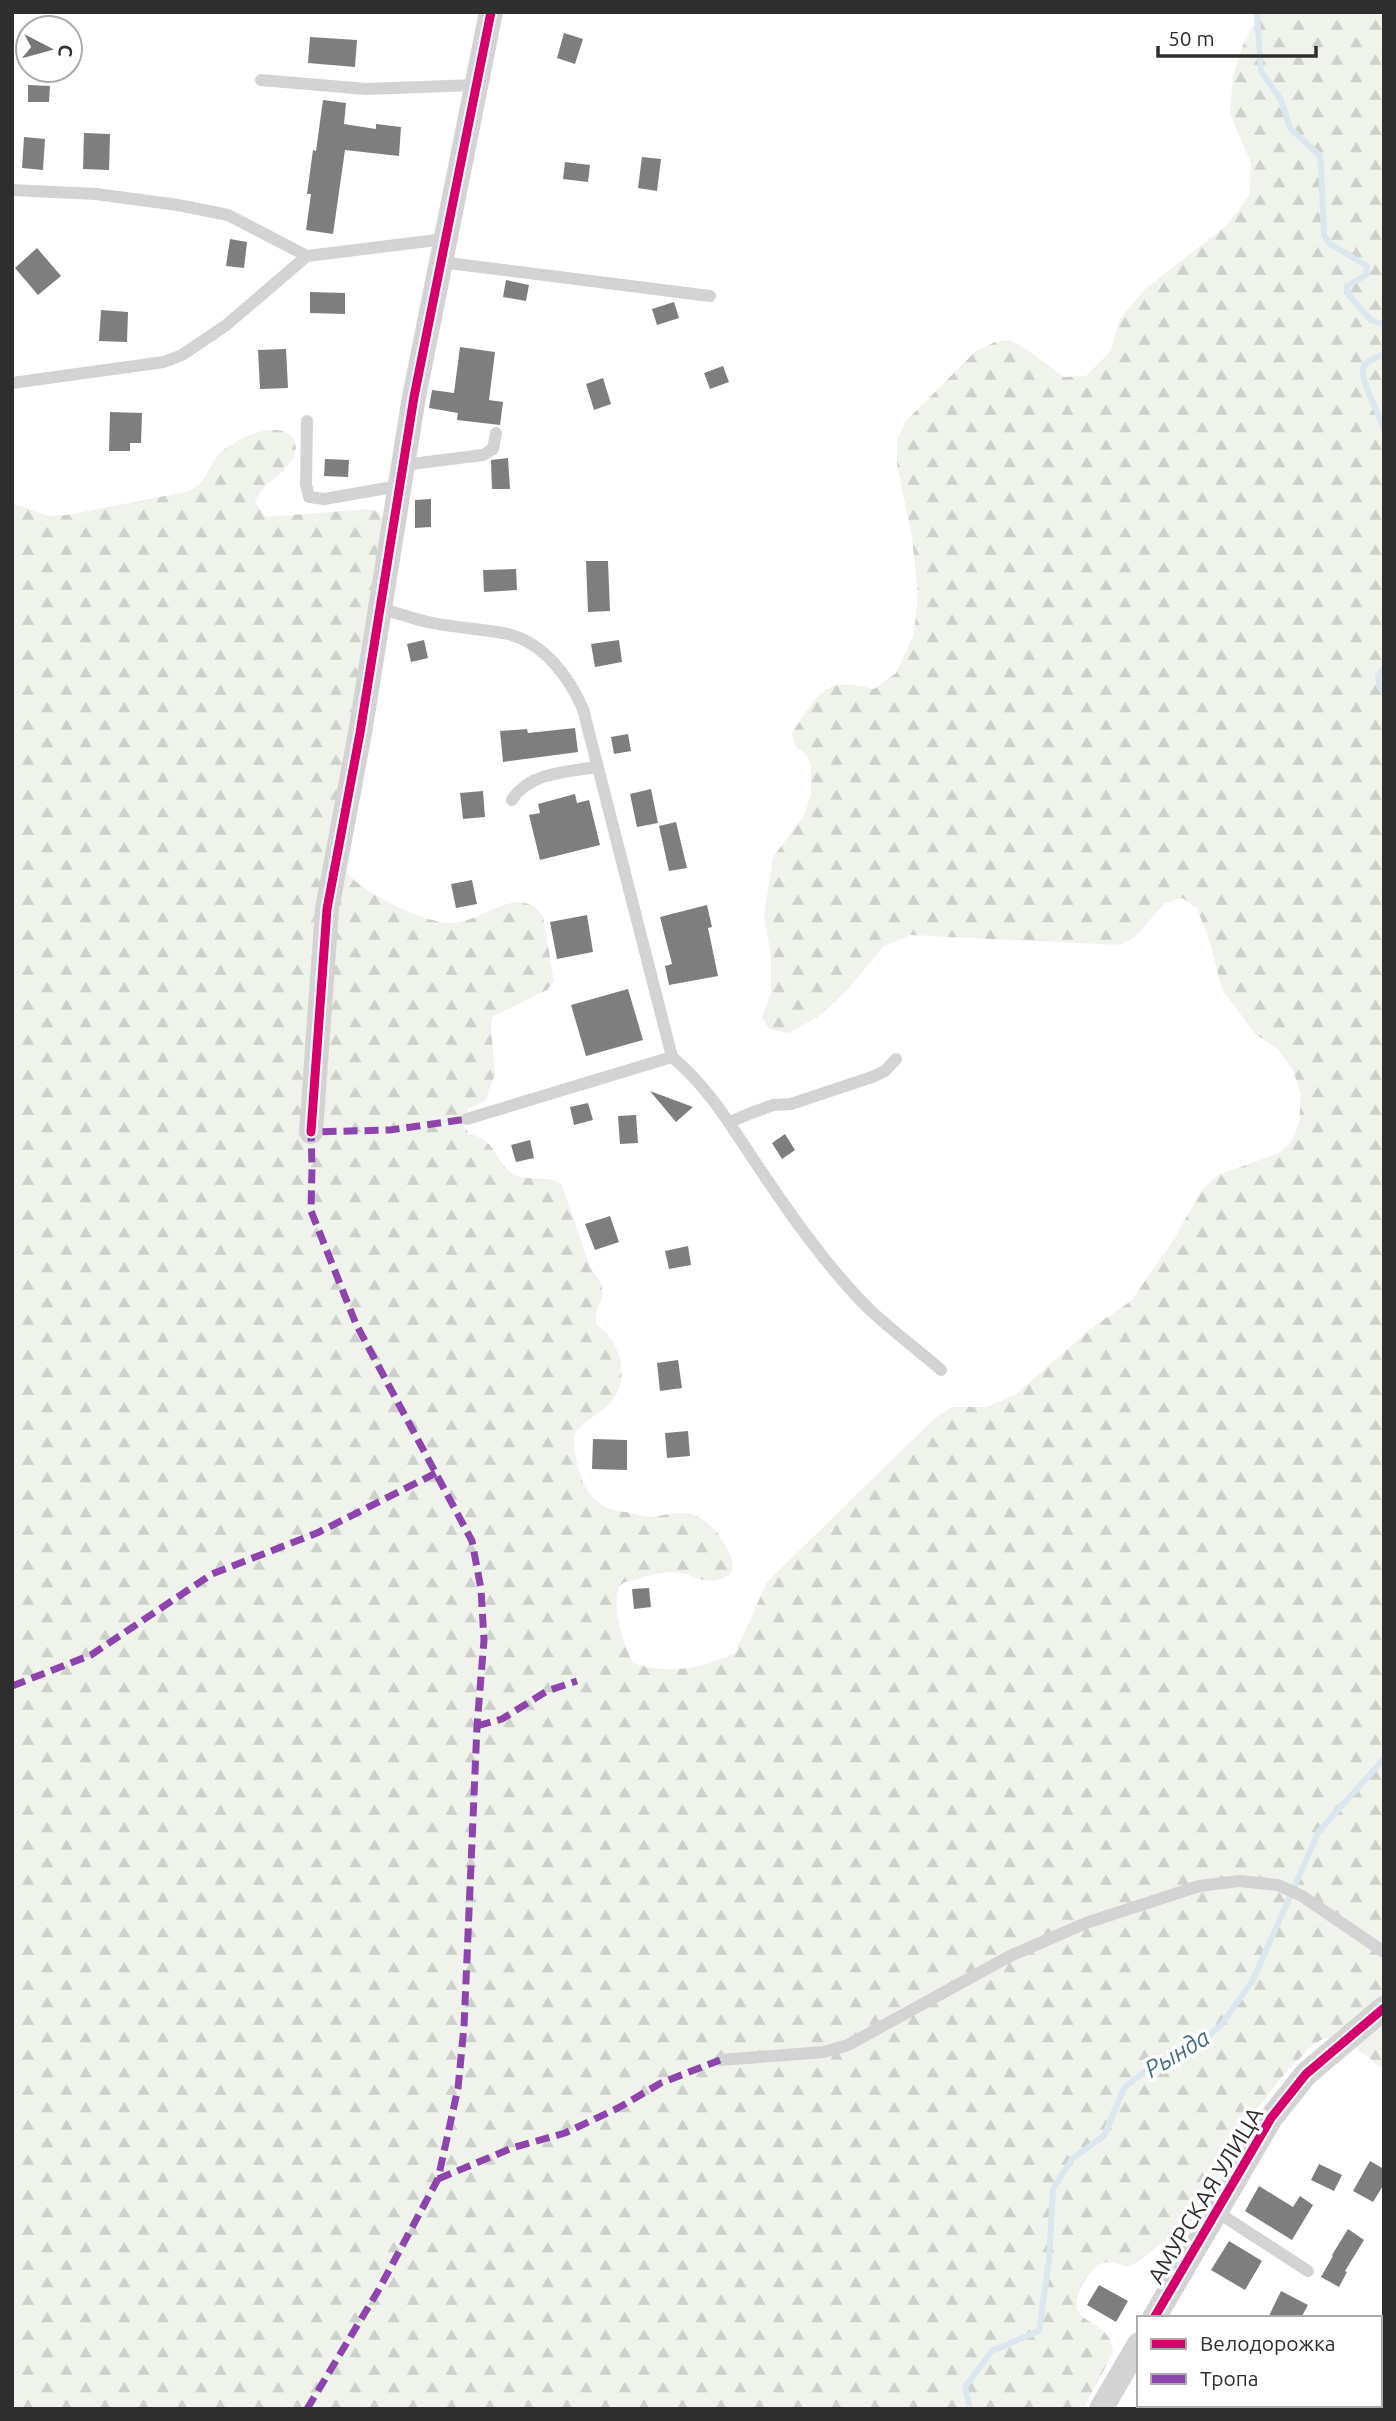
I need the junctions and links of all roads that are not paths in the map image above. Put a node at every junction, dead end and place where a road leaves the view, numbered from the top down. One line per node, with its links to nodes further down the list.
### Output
1 (491, 12): 3 (street)
2 (261, 80): 3 (lane)
3 (475, 85): 5 (street)
4 (12, 190): 6 (lane)
5 (442, 250): 6 (lane); 7 (lane); 11 (street)
6 (307, 256): 8 (lane)
7 (710, 296)
8 (12, 383)
9 (307, 421): 11 (lane)
10 (496, 433): 11 (lane)
11 (401, 475): 12 (street)
12 (380, 608): 13 (lane); 19 (street)
13 (597, 767): 14 (lane); 15 (lane)
14 (512, 800)
15 (672, 1057): 17 (lane); 18 (lane)
16 (896, 1059): 18 (lane)
17 (467, 1119)
18 (730, 1122): 20 (lane)
19 (310, 1132)
20 (941, 1370)
21 (1384, 1952): 23 (lane)
22 (1384, 2008): 24 (street, АМУРСКАЯ УЛИЦА)
23 (720, 2060)
24 (1217, 2211): 25 (lane); 26 (street, АМУРСКАЯ УЛИЦА)
25 (1308, 2271)
26 (1155, 2316)
27 (1137, 2347): 28 (street)
28 (1101, 2409)

